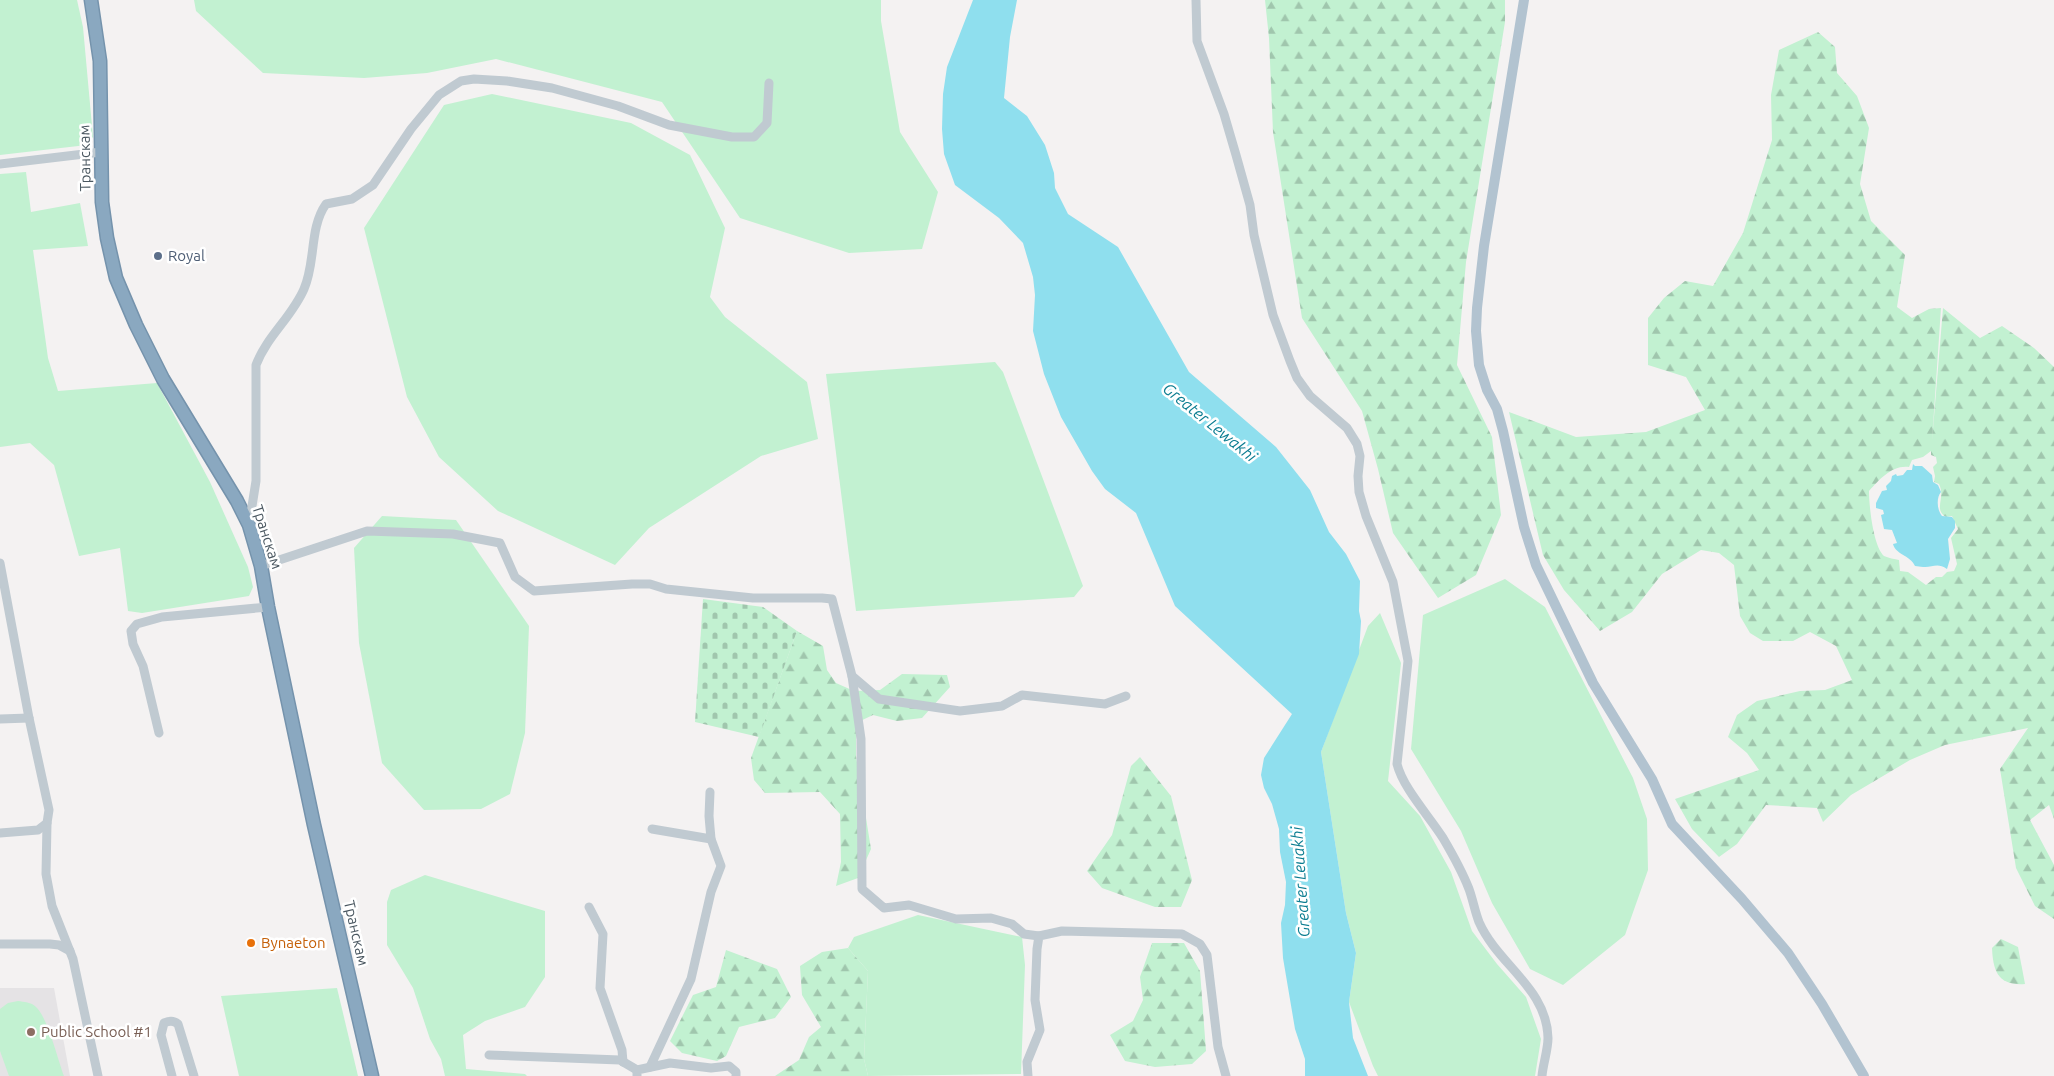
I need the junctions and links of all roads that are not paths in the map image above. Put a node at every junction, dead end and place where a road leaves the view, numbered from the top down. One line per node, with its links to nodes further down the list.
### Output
1 (91, 0): 5 (highway, Транскам)
2 (1196, 0): 37 (street)
3 (1524, 0): 38 (main road)
4 (769, 83): 7 (street)
5 (101, 152): 6 (street); 7 (highway, Транскам)
6 (0, 164)
7 (249, 525): 9 (highway, Транскам)
8 (0, 563): 10 (street)
9 (261, 566): 11 (highway, Транскам); 12 (street)
10 (4, 603): 14 (street)
11 (268, 608): 16 (street); 33 (highway, Транскам)
12 (852, 676): 13 (street); 23 (street)
13 (1126, 696)
14 (29, 718): 15 (street); 18 (street)
15 (0, 719)
16 (159, 733)
17 (710, 792): 21 (street)
18 (46, 823): 20 (street); 25 (street)
19 (652, 828): 21 (street)
20 (0, 833)
21 (711, 839): 28 (street)
22 (589, 907): 27 (street)
23 (1039, 936): 35 (street); 36 (street)
24 (0, 944): 25 (street)
25 (70, 951): 30 (street)
26 (489, 1055): 27 (street)
27 (623, 1062): 29 (street)
28 (650, 1067): 29 (street); 34 (street)
29 (637, 1073)
30 (98, 1076)
31 (172, 1076): 32 (street)
32 (194, 1076)
33 (372, 1076)
34 (736, 1076)
35 (1028, 1076)
36 (1226, 1076)
37 (1542, 1076)
38 (1864, 1076)

